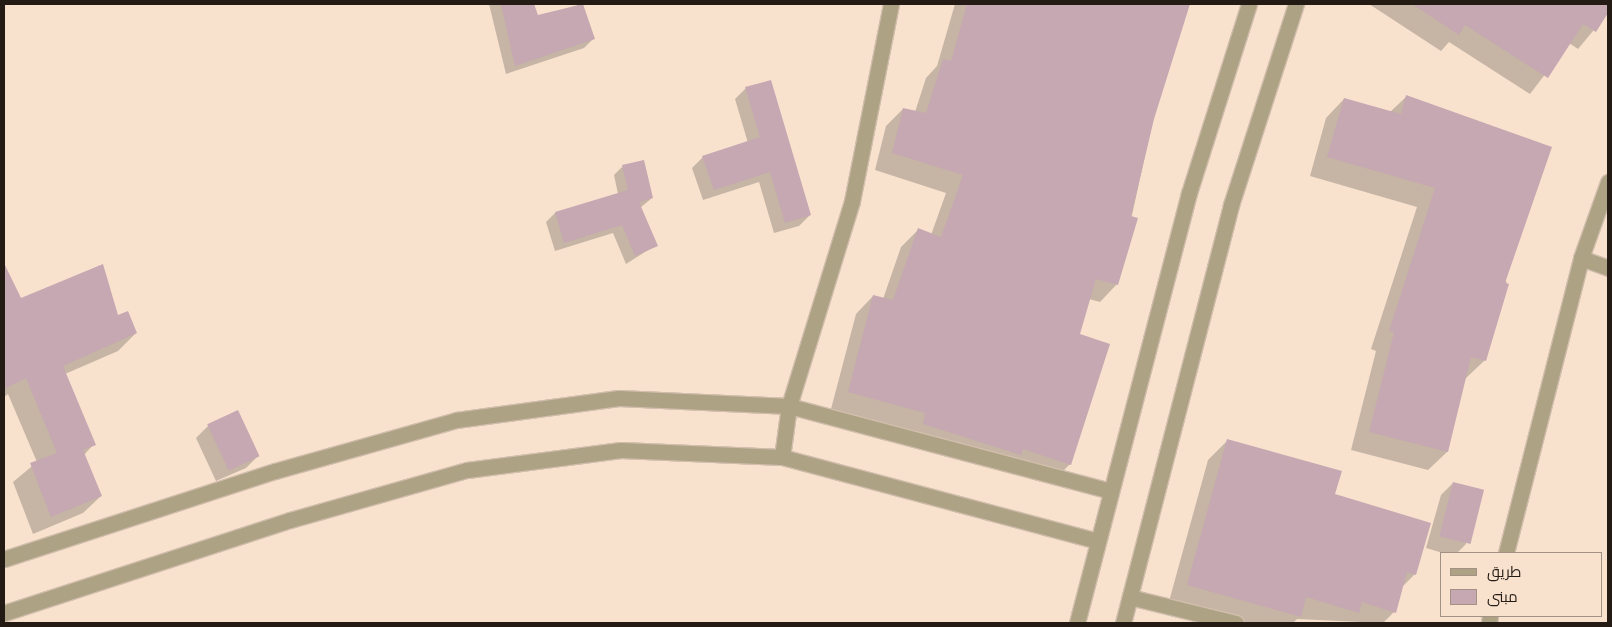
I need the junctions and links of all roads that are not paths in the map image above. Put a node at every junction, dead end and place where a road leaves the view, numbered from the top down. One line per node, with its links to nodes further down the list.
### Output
1 (891, 4): 7 (street)
2 (1249, 4): 9 (street)
3 (1296, 4): 13 (street)
4 (1608, 182): 5 (street)
5 (1581, 258): 6 (street); 11 (street)
6 (1608, 268)
7 (789, 406): 8 (street); 9 (street); 12 (street)
8 (782, 457): 10 (street); 14 (street)
9 (1110, 491): 10 (street)
10 (1097, 541): 15 (street)
11 (1506, 552)
12 (4, 559)
13 (1130, 597): 16 (street); 17 (street)
14 (4, 613)
15 (1076, 623)
16 (1123, 623)
17 (1236, 623)

